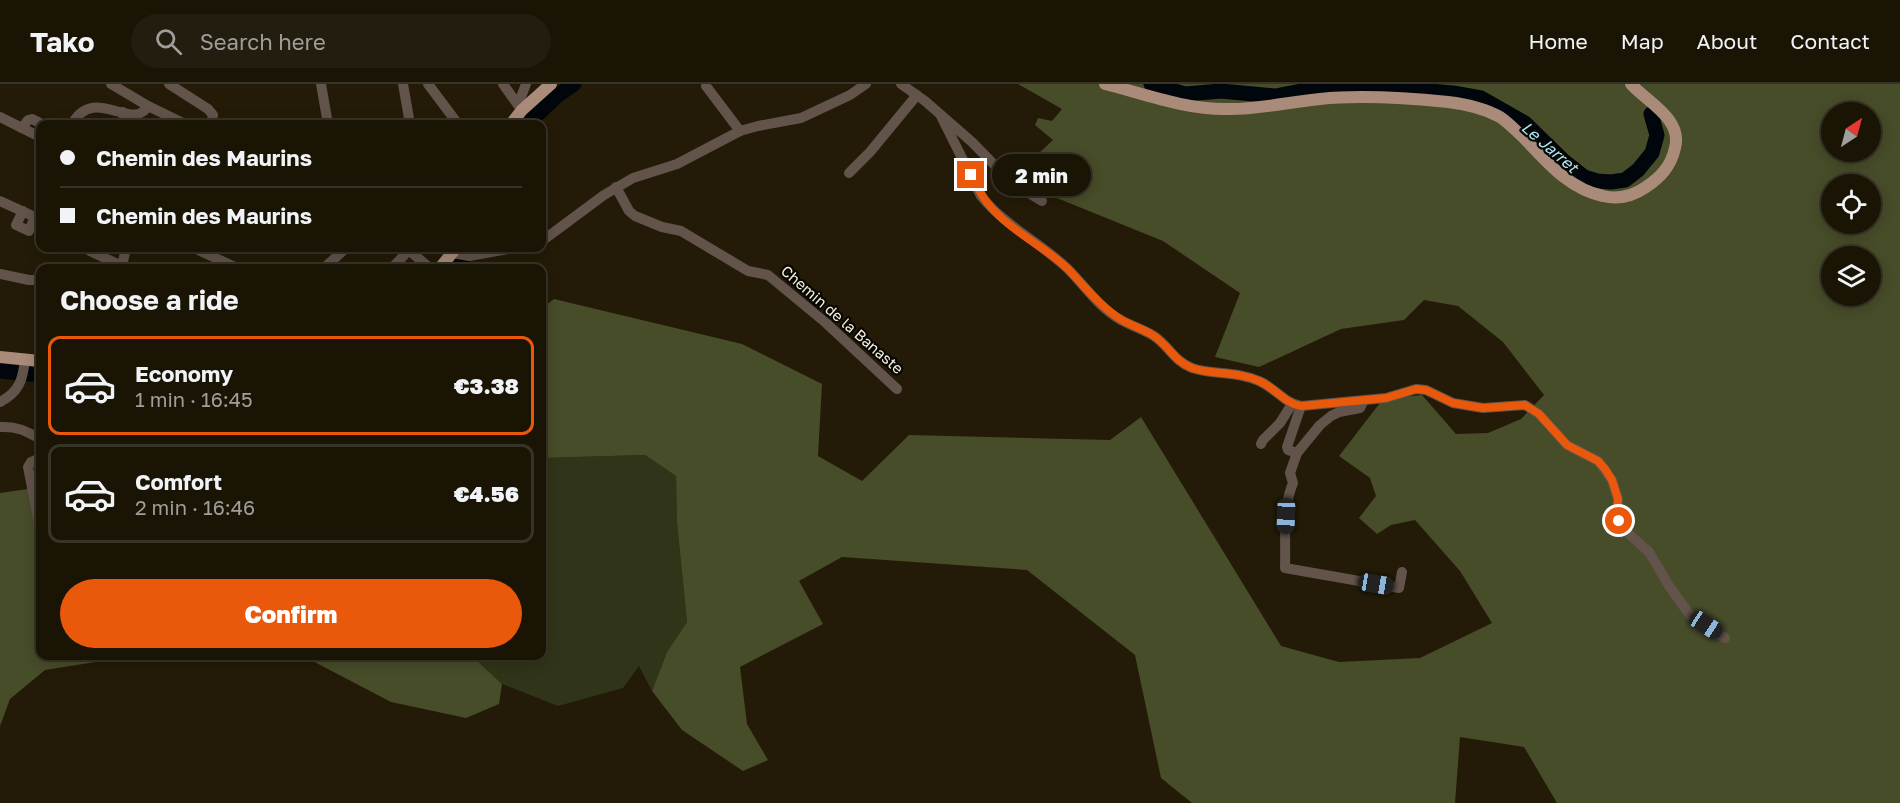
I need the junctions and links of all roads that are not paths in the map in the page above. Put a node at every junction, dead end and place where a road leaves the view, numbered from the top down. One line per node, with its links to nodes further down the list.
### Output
1 (111, 84): 15 (street)
2 (169, 84): 23 (street)
3 (321, 84): 24 (street)
4 (403, 84): 25 (street)
5 (428, 84): 26 (street)
6 (503, 84): 16 (street)
7 (526, 84): 16 (street)
8 (551, 84): 16 (main road)
9 (866, 84): 30 (street)
10 (901, 84): 14 (street)
11 (1105, 84): 12 (main road)
12 (1631, 84)
13 (706, 86): 30 (street)
14 (917, 95): 18 (street); 32 (street)
15 (148, 106): 17 (street); 22 (street)
16 (520, 108): 27 (main road)
17 (123, 112): 20 (street); 21 (street)
18 (941, 116): 35 (street); 58 (street)
19 (0, 117): 29 (street)
20 (75, 120)
21 (124, 120)
22 (177, 120)
23 (212, 120)
24 (327, 120)
25 (409, 120)
26 (455, 120)
27 (513, 120)
28 (36, 121): 29 (street)
29 (22, 128): 31 (street)
30 (740, 131): 33 (street)
31 (36, 135)
32 (849, 173)
33 (616, 187): 37 (street); 55 (street, Chemin de la Banaste)
34 (0, 201): 36 (street)
35 (1042, 201)
36 (23, 211)
37 (546, 238)
38 (92, 252): 44 (street)
39 (203, 252): 45 (street)
40 (342, 252): 46 (street)
41 (405, 252): 47 (street)
42 (411, 252): 48 (street)
43 (459, 253): 49 (main road)
44 (114, 264)
45 (228, 264)
46 (328, 264)
47 (395, 264)
48 (425, 264)
49 (445, 264)
50 (0, 274): 51 (street)
51 (36, 280)
52 (0, 357): 54 (main road)
53 (36, 362): 54 (main road)
54 (24, 368): 57 (street)
55 (897, 389)
56 (1364, 399): 58 (street); 62 (street); 66 (street)
57 (0, 402)
58 (1297, 405): 61 (street); 62 (street)
59 (0, 427): 60 (street)
60 (36, 436)
61 (1261, 444)
62 (1297, 453): 65 (street)
63 (36, 460): 64 (street)
64 (36, 508)
65 (1402, 572)
66 (1725, 638)

